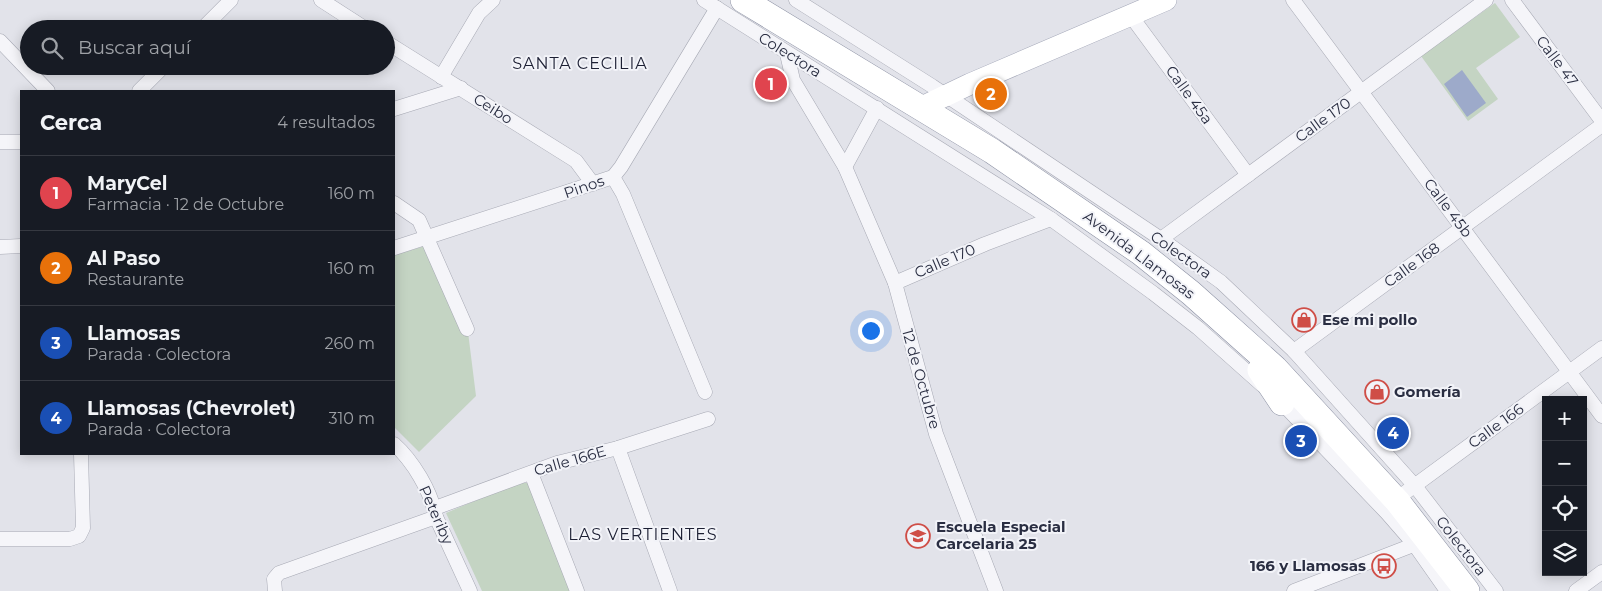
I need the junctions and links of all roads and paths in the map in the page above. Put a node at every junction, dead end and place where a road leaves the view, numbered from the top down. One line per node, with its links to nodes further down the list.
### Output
1 (231, 0): 14 (street)
2 (321, 0): 15 (street)
3 (493, 0): 22 (street)
4 (704, 0): 12 (street, Colectora)
5 (770, 0): 27 (highway, Avenida Llamosas)
6 (796, 0): 27 (street, Colectora)
7 (1166, 0): 13 (main road)
8 (1293, 0): 26 (street, Calle 45b)
9 (1486, 0): 26 (street, Calle 170)
10 (1512, 0): 30 (street, Calle 47)
11 (741, 5): 12 (street, Colectora); 18 (street, Colectora); 27 (highway, Avenida Llamosas)
12 (717, 8): 36 (street, Pinos)
13 (1131, 16): 27 (main road); 35 (street, Calle 45a)
14 (211, 20)
15 (352, 20)
16 (0, 42): 19 (street)
17 (395, 48): 22 (street, Ceibo)
18 (787, 54): 28 (street, Colectora); 34 (street, 12 de Octubre)
19 (20, 62)
20 (32, 75): 24 (street)
21 (155, 75): 25 (street)
22 (441, 77): 23 (street, Ceibo)
23 (461, 88): 29 (street); 37 (street, Ceibo)
24 (47, 90)
25 (140, 90)
26 (1361, 92): 35 (street, Calle 170); 40 (street, Calle 45b)
27 (934, 101): 28 (street, Colectora); 42 (street, Colectora); 48 (highway, Avenida Llamosas); 60 (highway, Avenida Llamosas)
28 (877, 108): 34 (street); 39 (street, Colectora)
29 (395, 109)
30 (1602, 121)
31 (1602, 125): 40 (street, Calle 168)
32 (0, 142): 33 (street)
33 (20, 142)
34 (845, 167): 46 (street, 12 de Octubre)
35 (1248, 175): 42 (street, Calle 170)
36 (613, 177): 37 (street, Pinos); 52 (street)
37 (593, 184): 41 (street, Pinos)
38 (395, 204): 41 (street)
39 (1051, 219): 46 (street, Calle 170); 53 (street)
40 (1462, 228): 50 (street, Calle 168); 51 (street, Calle 45b)
41 (427, 238): 45 (street, Pinos); 47 (street)
42 (1161, 239): 50 (street, Colectora)
43 (0, 246): 44 (street)
44 (20, 246)
45 (395, 248)
46 (895, 282): 69 (street, 12 de Octubre)
47 (467, 329)
48 (1238, 336): 53 (highway); 60 (highway, Avenida Llamosas)
49 (1602, 348): 51 (street, Calle 166)
50 (1294, 351): 60 (street, Colectora)
51 (1569, 372): 54 (street, Calle 45b); 60 (street, Calle 166)
52 (705, 392)
53 (1282, 402): 60 (street)
54 (1602, 416)
55 (708, 419): 57 (street, Calle 166E)
56 (395, 445): 61 (street, Peteriby)
57 (618, 448): 59 (street, Calle 166E); 68 (street)
58 (81, 455): 63 (street)
59 (531, 472): 61 (street, Calle 166E); 67 (street)
60 (1400, 497): 62 (highway, Avenida Llamosas)
61 (435, 512): 65 (street, Calle 166E); 66 (street, Peteriby)
62 (1432, 537): 70 (street); 71 (street); 72 (highway, Avenida Llamosas); 73 (highway, Avenida Llamosas); 74 (street, Colectora)
63 (0, 540)
64 (1602, 572): 75 (street)
65 (275, 591)
66 (470, 591)
67 (577, 591)
68 (670, 591)
69 (996, 591)
70 (1294, 591)
71 (1447, 591)
72 (1467, 591)
73 (1481, 591)
74 (1496, 591)
75 (1576, 591)

